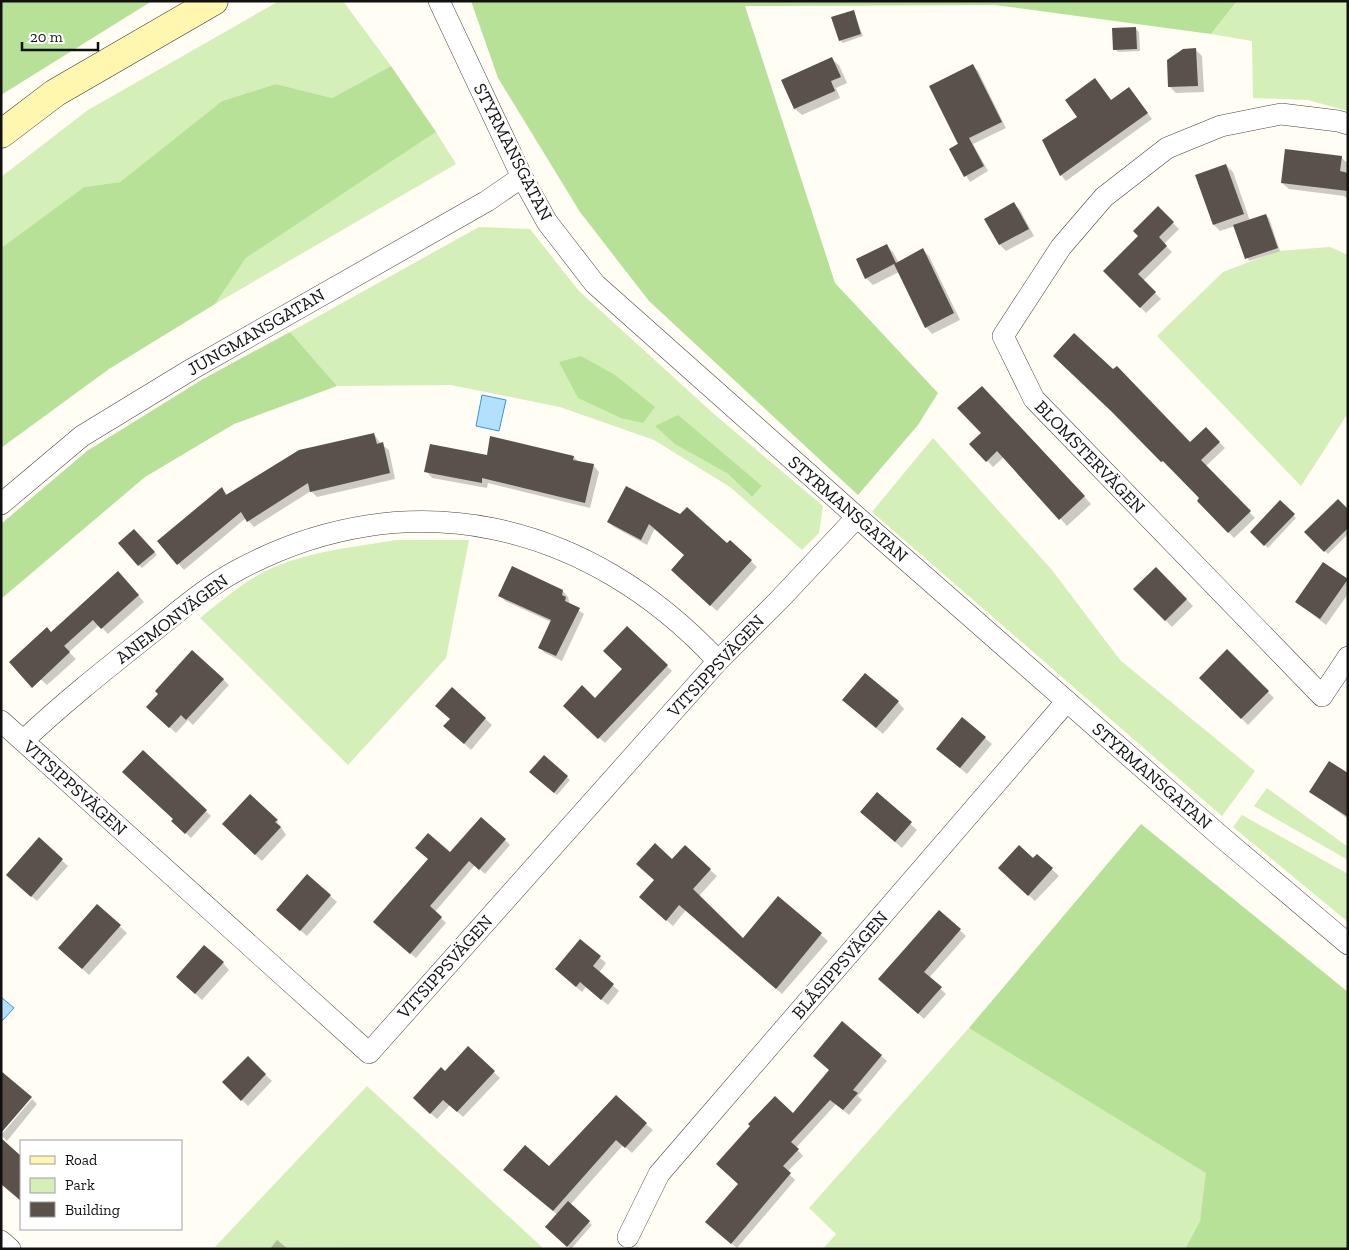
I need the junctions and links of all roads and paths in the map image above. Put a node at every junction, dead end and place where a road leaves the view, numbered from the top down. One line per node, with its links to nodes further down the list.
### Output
1 (214, 1): 4 (main road)
2 (440, 1): 5 (street, STYRMANSGATAN)
3 (1348, 124): 8 (street, BLOMSTERVÄGEN)
4 (1, 134)
5 (522, 177): 6 (street, JUNGMANSGATAN); 7 (street, STYRMANSGATAN)
6 (1, 504)
7 (856, 517): 9 (street, VITSIPPSVÄGEN); 10 (street, STYRMANSGATAN)
8 (1348, 657)
9 (718, 661): 12 (street, ANEMONVÄGEN); 12 (street, VITSIPPSVÄGEN)
10 (1067, 701): 13 (street, STYRMANSGATAN); 14 (street, BLÅSIPPSVÄGEN)
11 (1, 721): 12 (street, VITSIPPSVÄGEN)
12 (23, 741)
13 (1348, 944)
14 (628, 1237)
15 (1, 1241): 16 (street)
16 (10, 1249)

